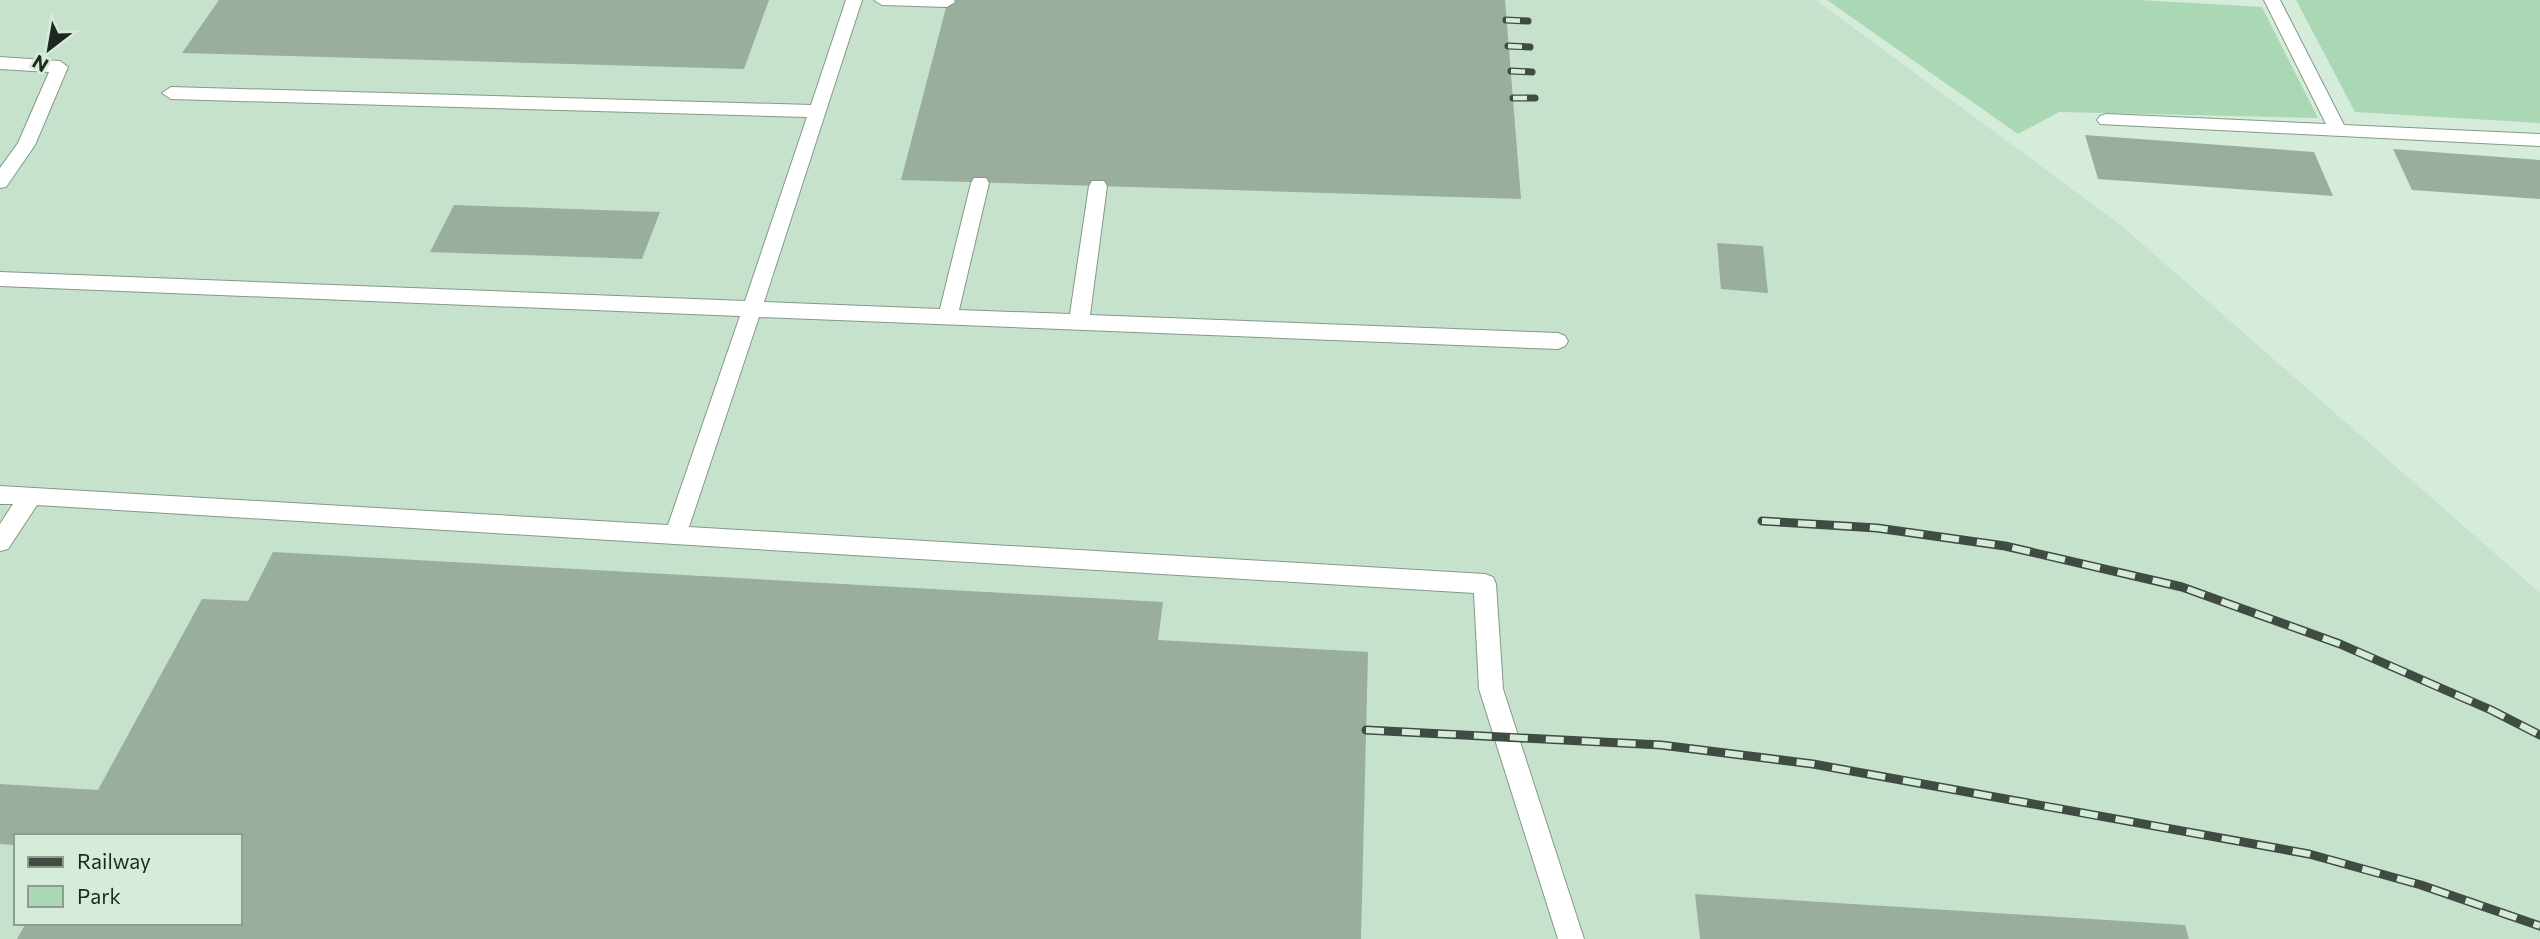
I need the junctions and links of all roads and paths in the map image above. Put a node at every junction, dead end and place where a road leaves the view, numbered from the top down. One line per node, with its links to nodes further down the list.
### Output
1 (854, 0): 7 (lane)
2 (882, 0): 4 (lane)
3 (2272, 0): 9 (lane)
4 (947, 2)
5 (0, 63): 11 (lane)
6 (171, 93): 7 (lane)
7 (818, 111): 15 (lane)
8 (2106, 120): 9 (lane)
9 (2338, 130): 10 (lane)
10 (2540, 140)
11 (0, 182)
12 (980, 183): 16 (lane)
13 (1098, 186): 17 (lane)
14 (0, 279): 15 (lane)
15 (752, 309): 16 (lane); 21 (lane)
16 (948, 317): 17 (lane)
17 (1079, 321): 18 (lane)
18 (1558, 341)
19 (0, 495): 20 (lane)
20 (31, 496): 21 (lane); 22 (lane)
21 (676, 535): 23 (lane)
22 (0, 542)
23 (1571, 939)

